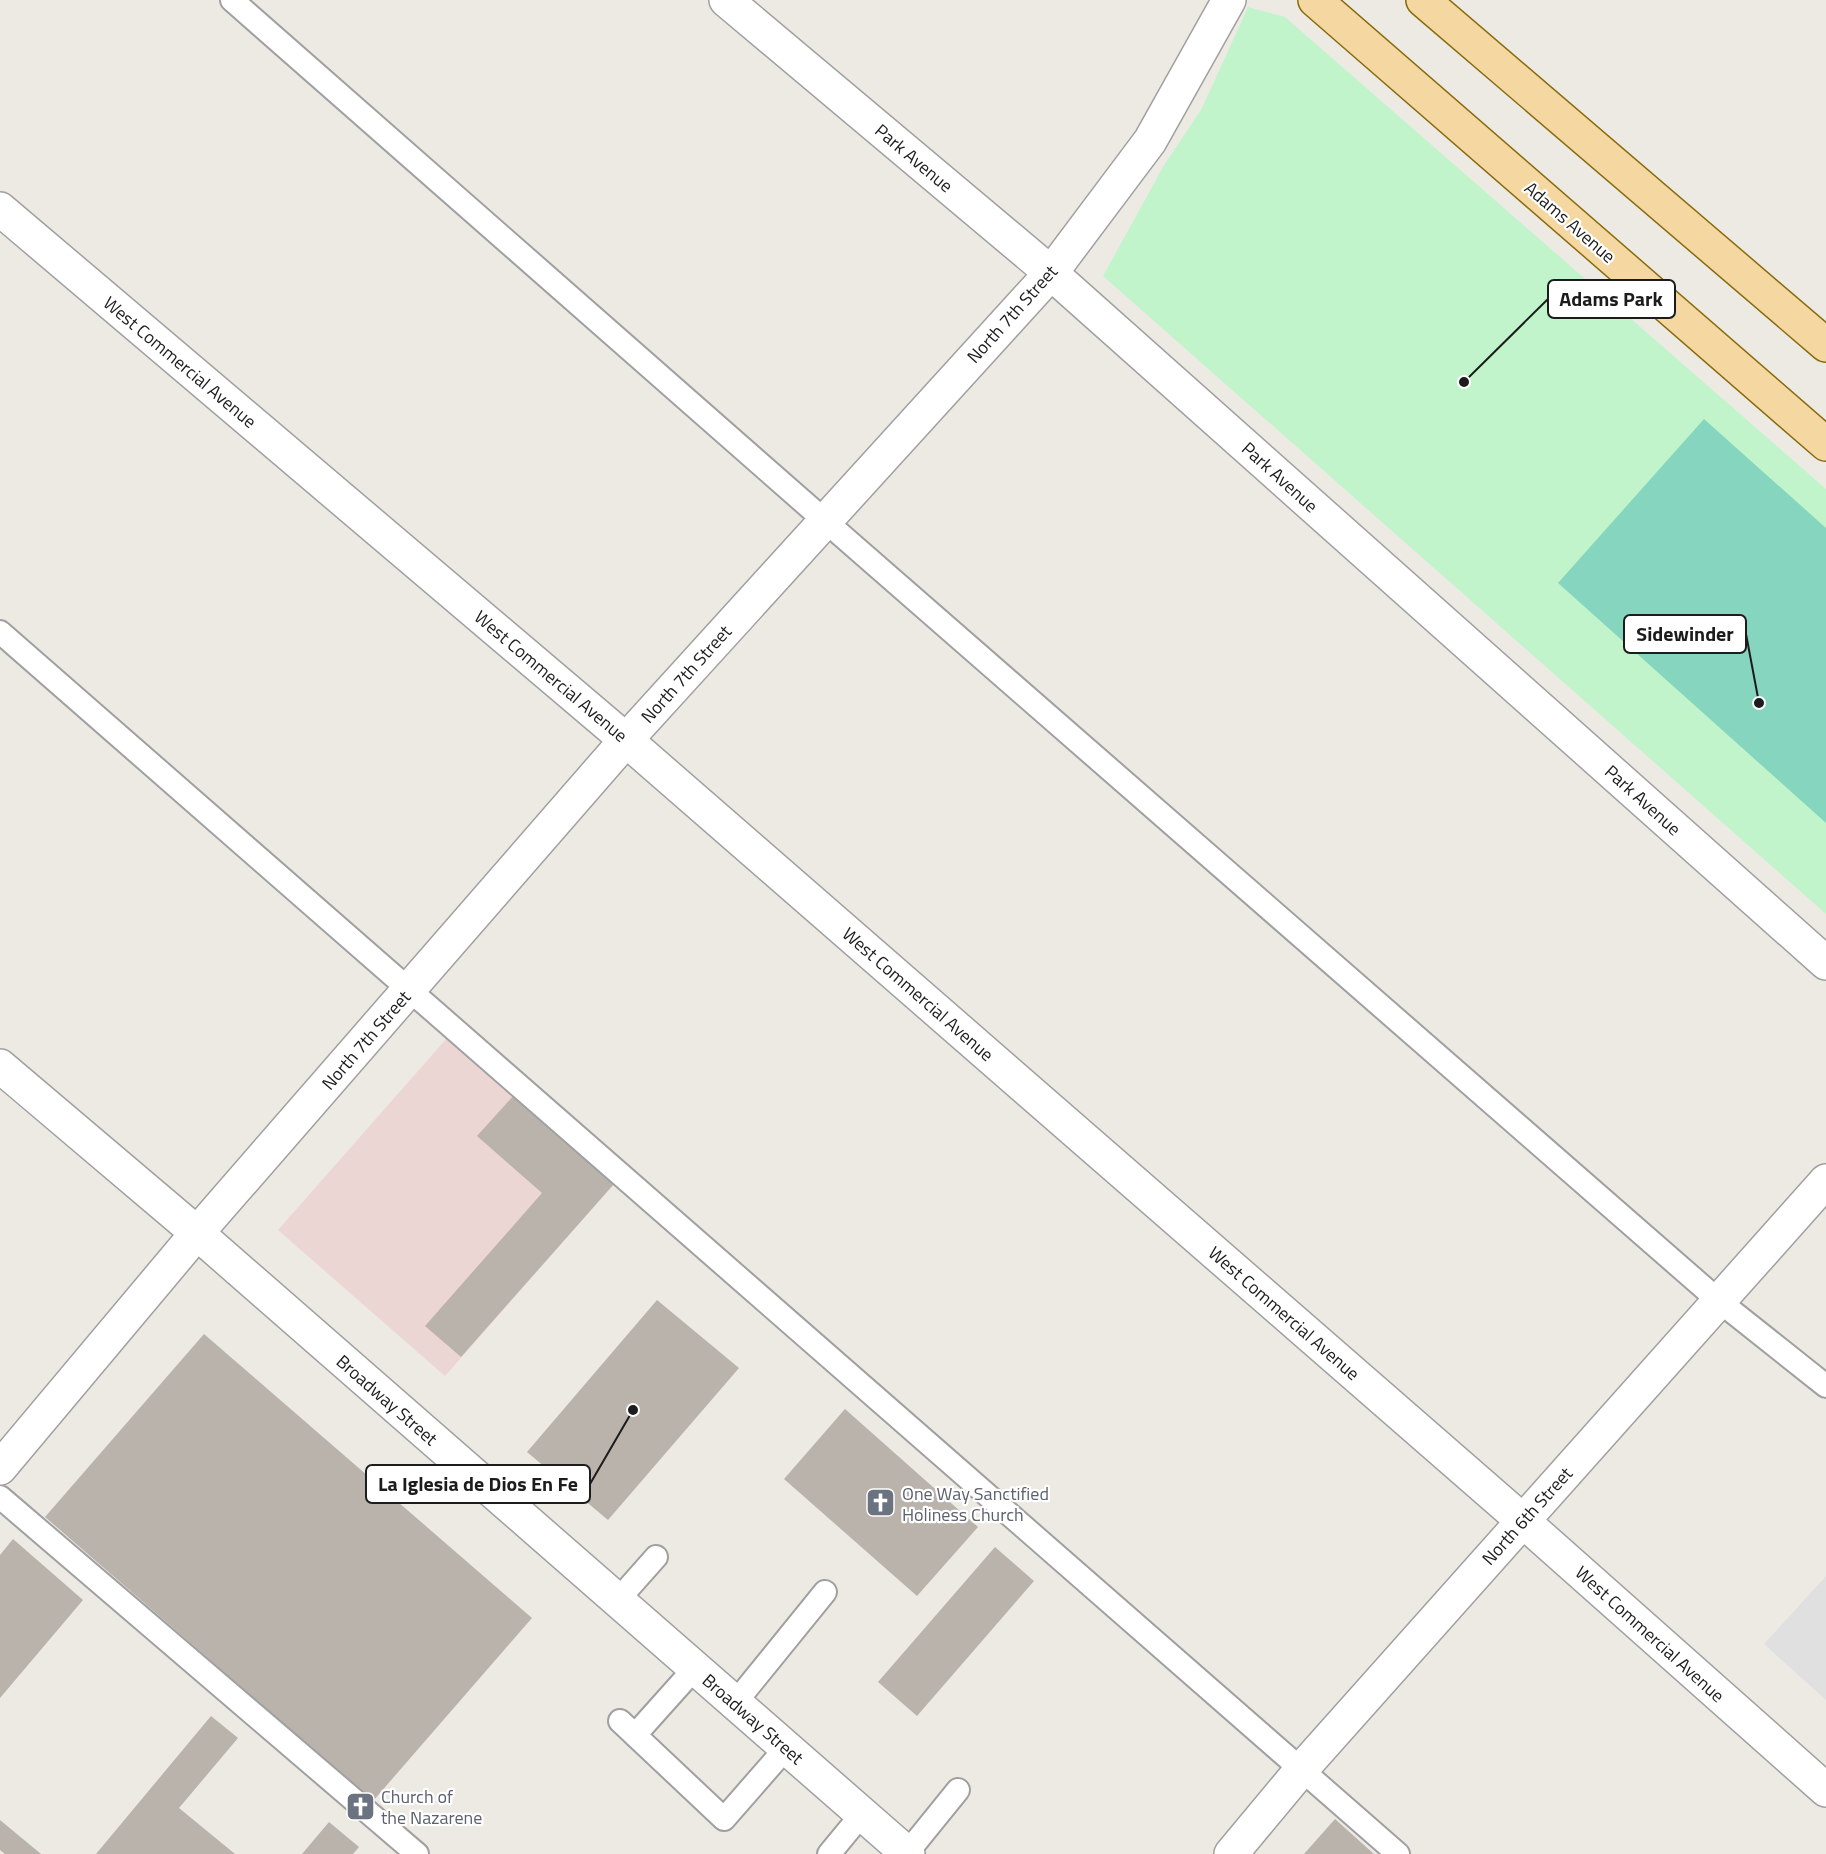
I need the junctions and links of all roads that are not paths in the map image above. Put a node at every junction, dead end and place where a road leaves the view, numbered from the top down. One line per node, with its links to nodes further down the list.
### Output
1 (232, 0): 10 (lane)
2 (726, 0): 7 (street, Park Avenue)
3 (1229, 0): 7 (street, North 7th Street)
4 (1315, 0): 9 (main road, Adams Avenue)
5 (1423, 0): 8 (main road)
6 (0, 209): 12 (street, West Commercial Avenue)
7 (1051, 273): 10 (street, North 7th Street); 13 (street, Park Avenue)
8 (1826, 345)
9 (1826, 444)
10 (824, 520): 12 (street, North 7th Street); 18 (lane)
11 (0, 632): 14 (lane)
12 (626, 740): 14 (street, North 7th Street); 22 (street, West Commercial Avenue)
13 (1826, 963)
14 (411, 989): 17 (street, North 7th Street); 29 (lane)
15 (0, 1066): 17 (street, Broadway Street)
16 (1826, 1181): 18 (street, North 6th Street)
17 (197, 1233): 20 (street, North 7th Street); 25 (street, Broadway Street)
18 (1719, 1301): 19 (lane); 22 (street, North 6th Street)
19 (1826, 1386)
20 (0, 1468)
21 (0, 1497): 34 (lane)
22 (1523, 1521): 29 (street, North 6th Street); 31 (street, West Commercial Avenue)
23 (657, 1557): 25 (lane)
24 (825, 1592): 27 (lane)
25 (617, 1600): 26 (street, Broadway Street)
26 (695, 1668): 27 (street, Broadway Street); 28 (lane)
27 (735, 1703): 28 (street, Broadway Street)
28 (786, 1748): 32 (street, Broadway Street)
29 (1301, 1770): 36 (street, North 6th Street); 37 (lane)
30 (958, 1790): 33 (lane)
31 (1826, 1790)
32 (862, 1814): 33 (street, Broadway Street); 35 (lane)
33 (907, 1853)
34 (417, 1854)
35 (829, 1854)
36 (1231, 1854)
37 (1398, 1854)

